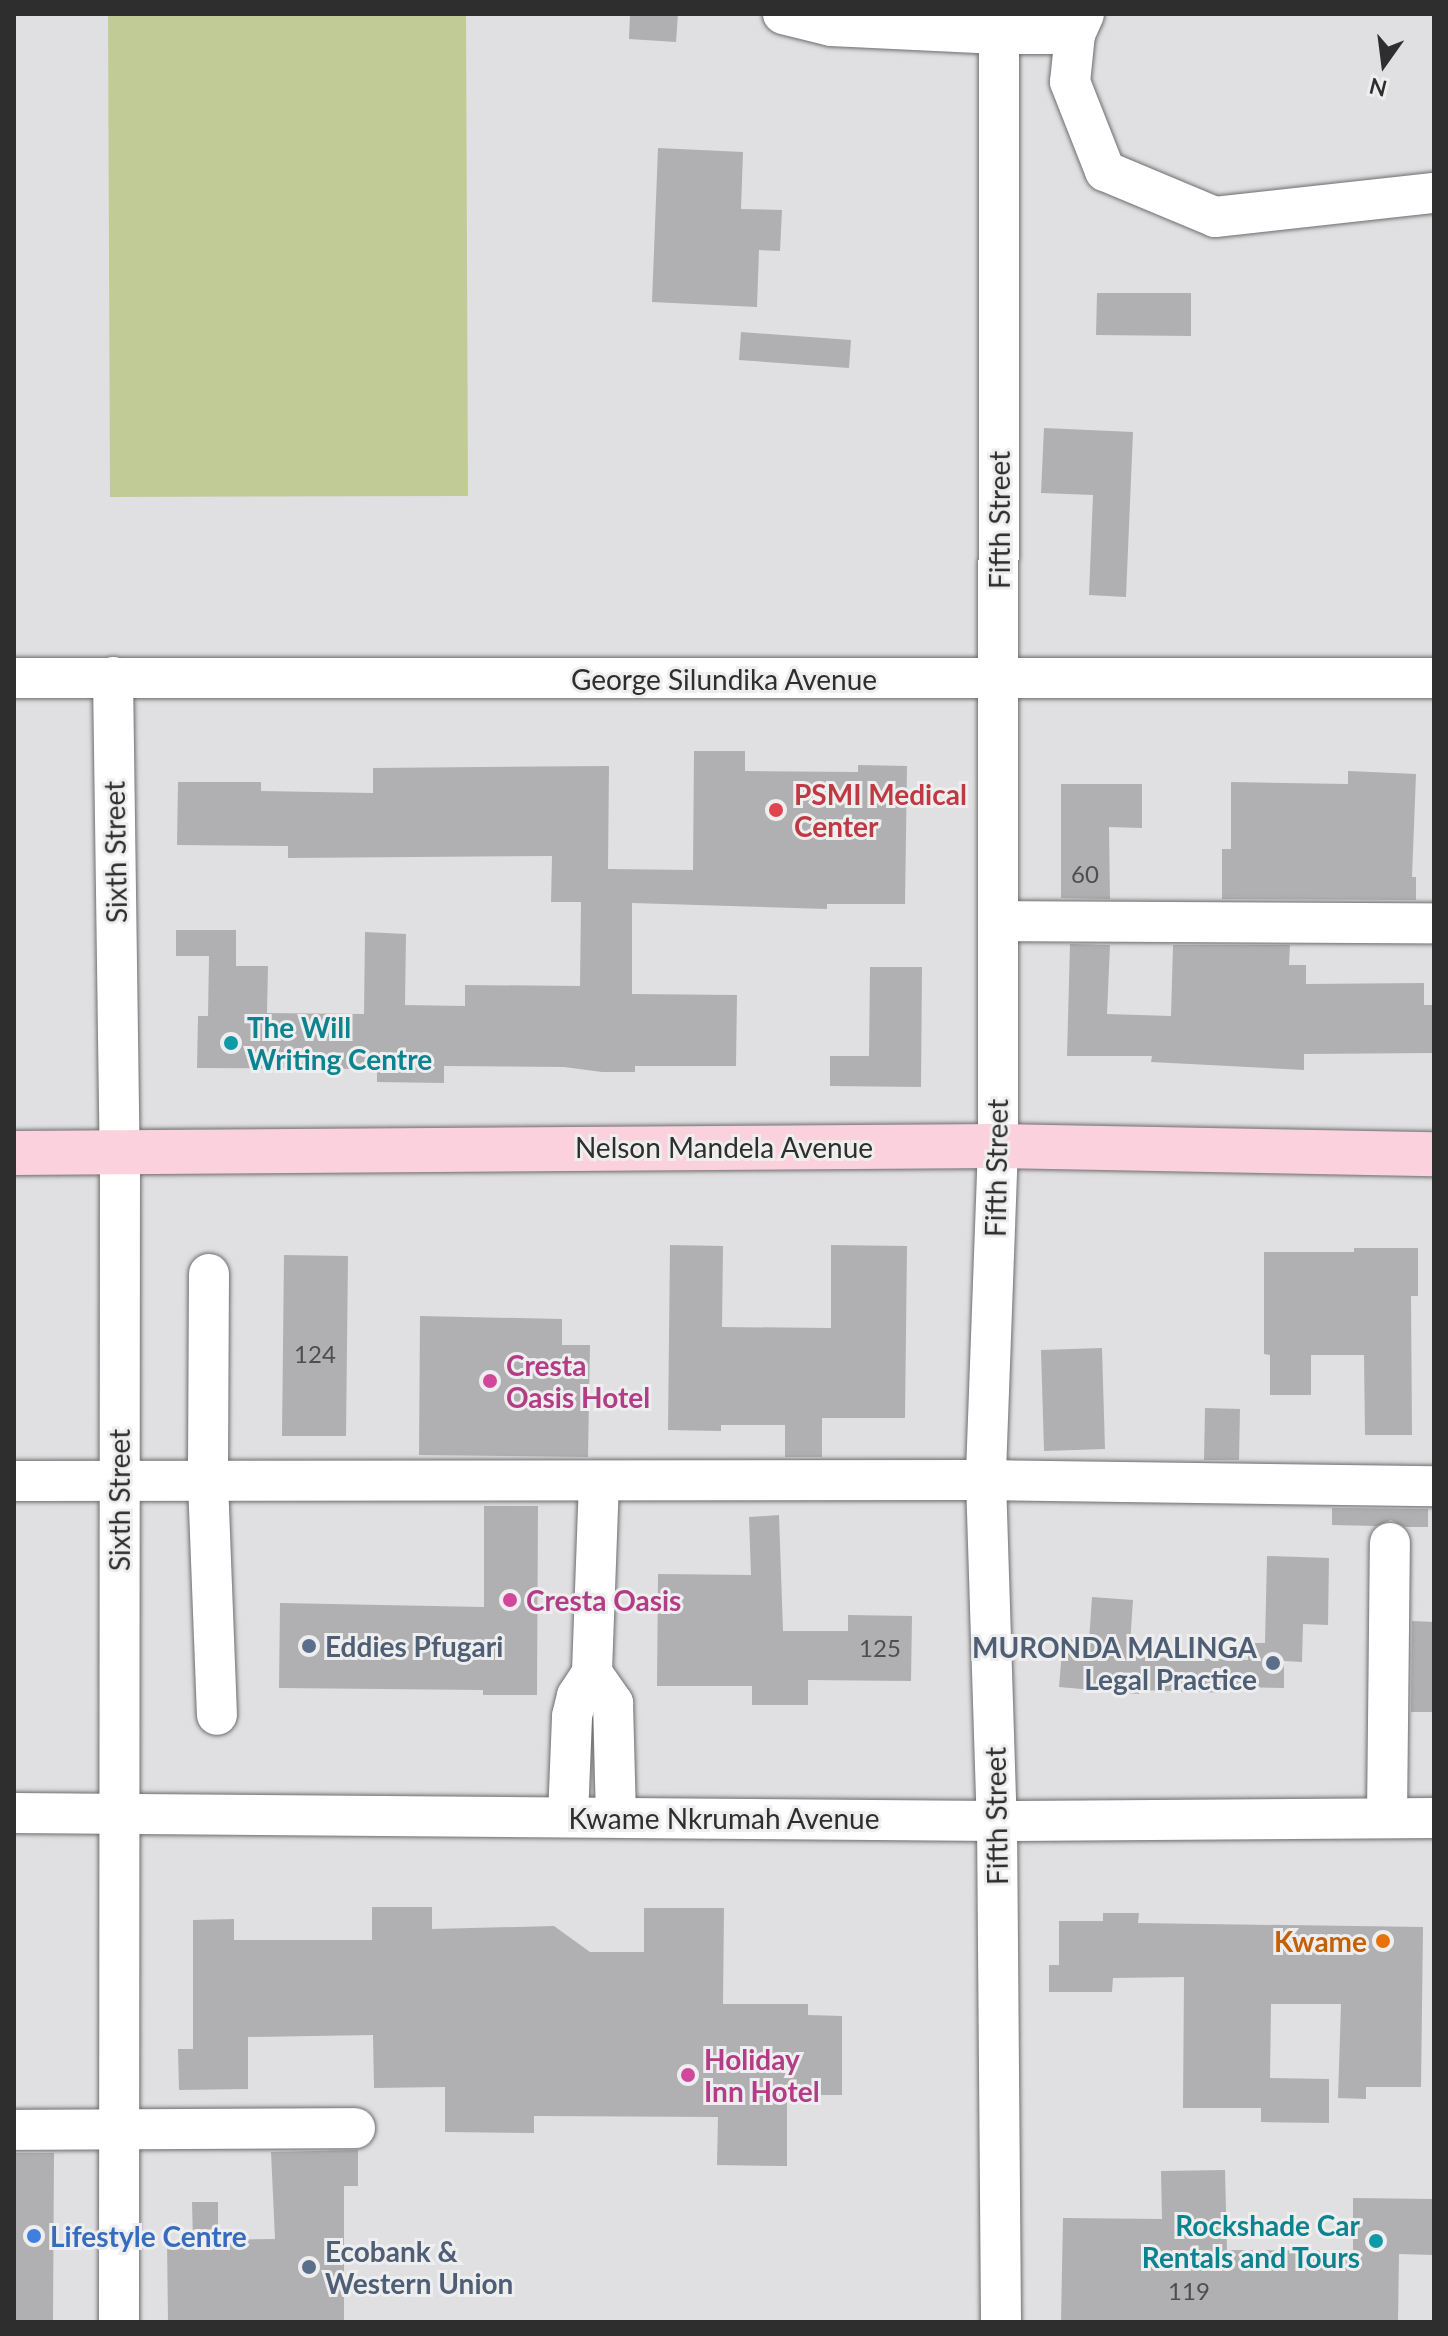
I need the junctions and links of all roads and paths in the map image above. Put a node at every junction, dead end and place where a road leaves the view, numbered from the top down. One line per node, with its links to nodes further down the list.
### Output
1 (783, 14): 2 (street)
2 (999, 24): 3 (street); 8 (street, Fifth Street)
3 (1080, 24): 4 (street)
4 (1434, 193)
5 (113, 677): 6 (street, George Silundika Avenue); 8 (street, George Silundika Avenue); 12 (street, Sixth Street)
6 (14, 678)
7 (1434, 678): 8 (street, George Silundika Avenue)
8 (999, 681): 9 (street, Fifth Street)
9 (998, 921): 10 (street); 11 (street, Fifth Street)
10 (1434, 923)
11 (998, 1146): 12 (main road, Nelson Mandela Avenue); 14 (main road, Nelson Mandela Avenue); 16 (street, Fifth Street)
12 (120, 1149): 13 (main road, Nelson Mandela Avenue); 19 (street, Sixth Street)
13 (14, 1153)
14 (1434, 1154)
15 (209, 1274): 20 (street)
16 (986, 1480): 18 (street); 21 (street); 31 (street, Fifth Street)
17 (14, 1481): 19 (street)
18 (599, 1481): 20 (street); 23 (street)
19 (119, 1482): 20 (street); 26 (street, Sixth Street)
20 (208, 1482): 24 (street)
21 (1434, 1486)
22 (1390, 1543): 29 (street)
23 (592, 1673): 27 (street); 28 (street)
24 (217, 1715)
25 (14, 1813): 26 (street, Kwame Nkrumah Avenue)
26 (117, 1813): 27 (street, Kwame Nkrumah Avenue); 33 (street, Sixth Street)
27 (568, 1817): 28 (street, Kwame Nkrumah Avenue)
28 (616, 1817): 31 (street, Kwame Nkrumah Avenue)
29 (1387, 1818): 30 (street, Kwame Nkrumah Avenue); 31 (street, Kwame Nkrumah Avenue)
30 (1434, 1818)
31 (997, 1821): 36 (street, Fifth Street)
32 (355, 2128): 33 (street)
33 (121, 2129): 34 (street); 35 (street, Sixth Street)
34 (14, 2130)
35 (119, 2322)
36 (1001, 2322)

